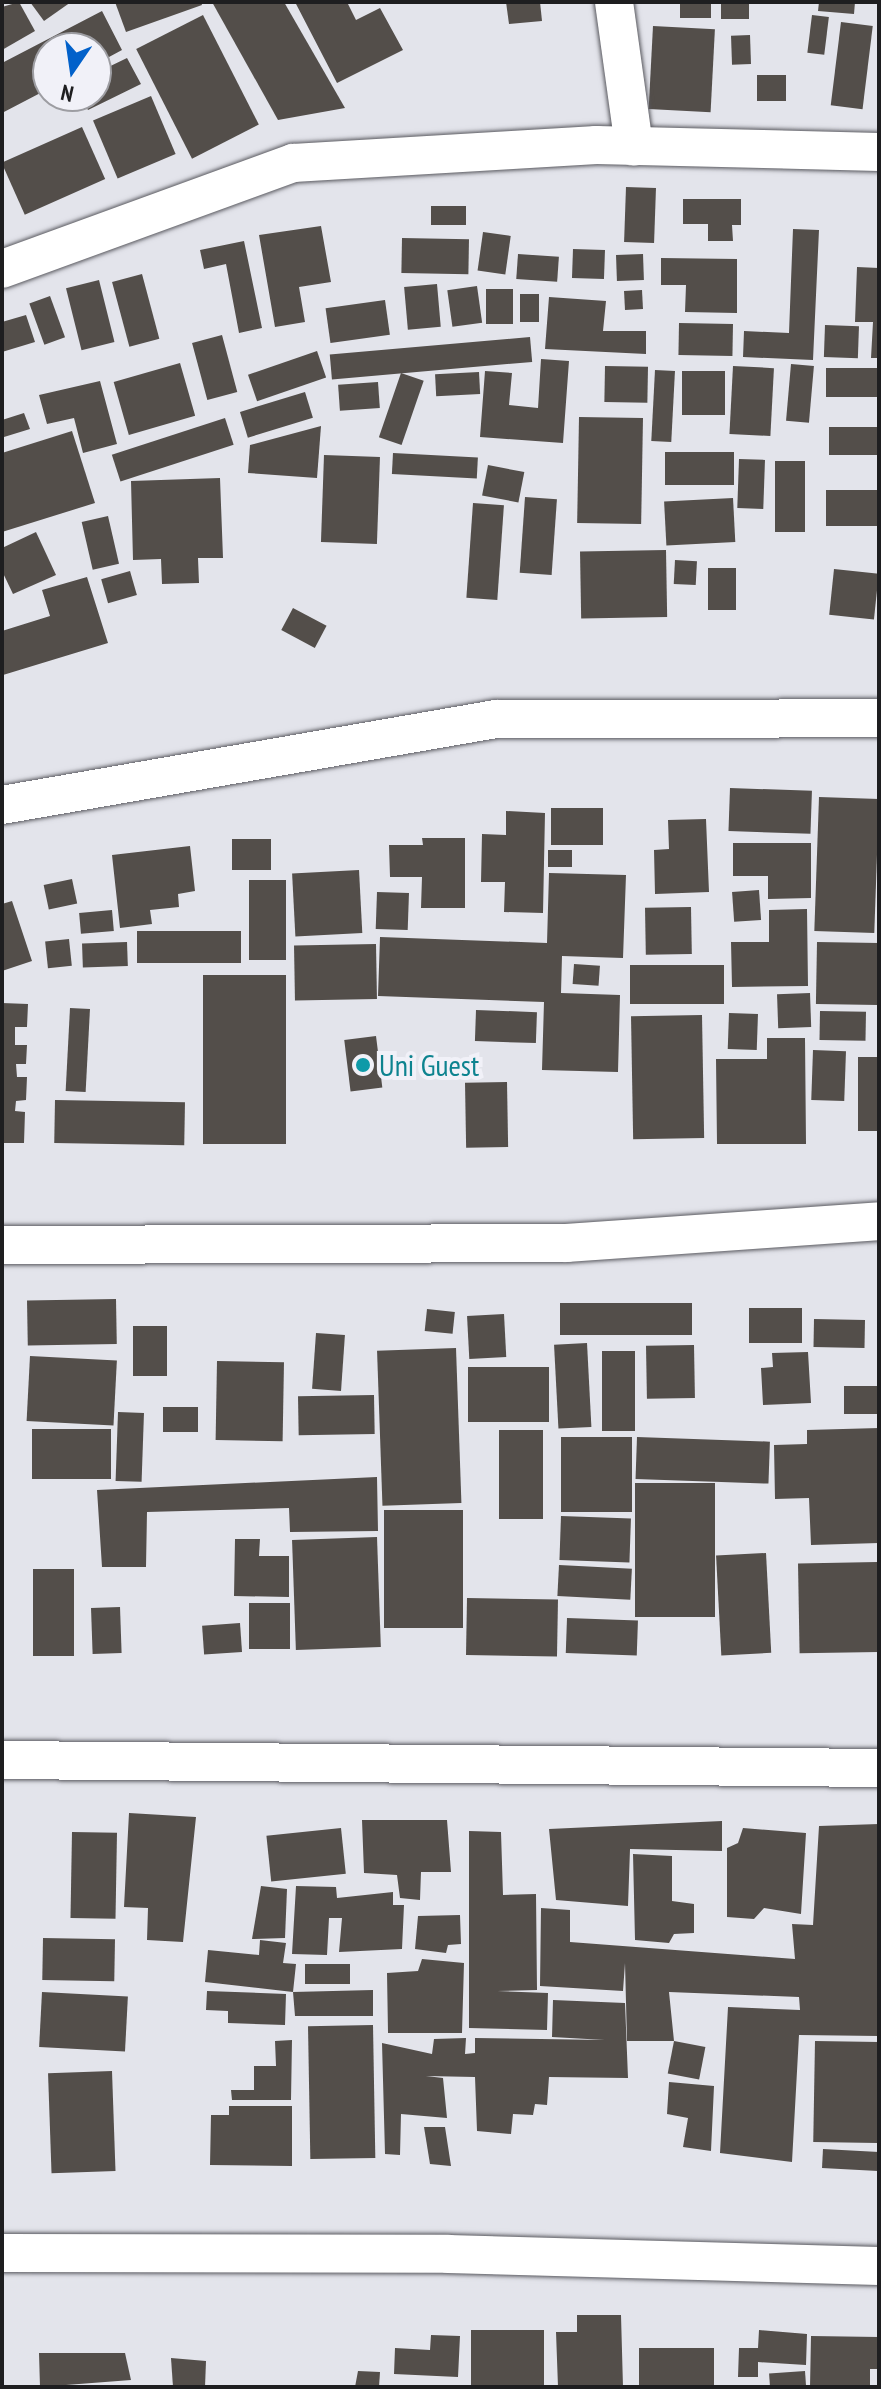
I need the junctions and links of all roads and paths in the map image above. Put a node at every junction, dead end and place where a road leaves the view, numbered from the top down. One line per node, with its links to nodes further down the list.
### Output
1 (614, 2): 2 (street)
2 (634, 147): 3 (street); 4 (street)
3 (879, 152)
4 (2, 269)
5 (879, 718): 6 (street)
6 (2, 805)
7 (879, 1221): 8 (street)
8 (2, 1245)
9 (2, 1760): 10 (street)
10 (879, 1768)
11 (2, 2253): 12 (street)
12 (879, 2266)

